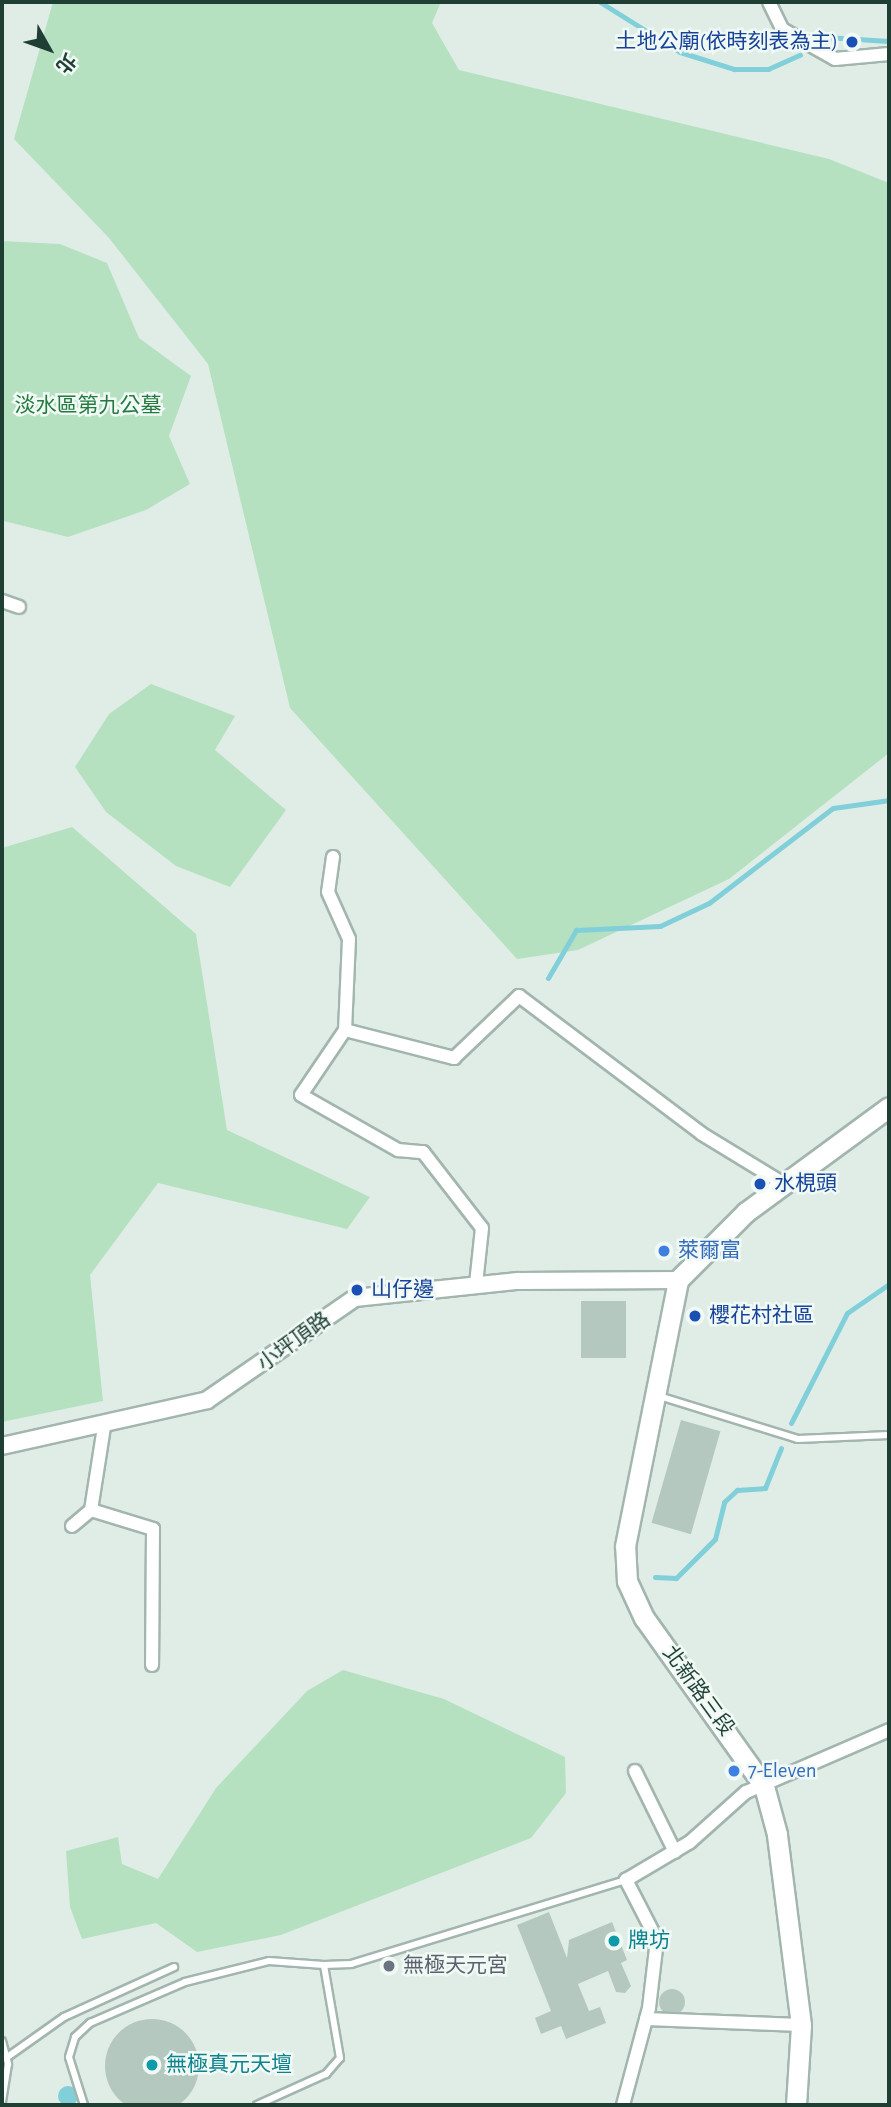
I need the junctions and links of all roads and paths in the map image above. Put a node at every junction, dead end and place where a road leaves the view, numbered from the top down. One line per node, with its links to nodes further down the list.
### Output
1 (768, 2): 2 (street)
2 (889, 54)
3 (2, 601): 4 (street)
4 (19, 607)
5 (333, 857): 6 (street)
6 (345, 1030): 8 (street); 10 (street)
7 (889, 1107): 8 (main road)
8 (784, 1184): 9 (main road)
9 (678, 1280): 10 (street, 小坪頂路); 11 (main road, 北新路三段)
10 (476, 1284): 12 (street, 小坪頂路)
11 (653, 1394): 13 (lane); 20 (main road, 北新路三段)
12 (104, 1427): 14 (street, 小坪頂路); 15 (street)
13 (889, 1435)
14 (2, 1446)
15 (91, 1510): 16 (street); 17 (street)
16 (72, 1526)
17 (152, 1665)
18 (889, 1730): 20 (street)
19 (635, 1771): 21 (street)
20 (764, 1786): 21 (street); 26 (main road, 北新路三段)
21 (675, 1852): 22 (street)
22 (625, 1880): 23 (lane); 25 (street)
23 (324, 1965): 30 (lane); 31 (lane)
24 (174, 1967): 28 (lane)
25 (646, 2019): 26 (street); 32 (street)
26 (801, 2025): 33 (main road, 北新路三段)
27 (2, 2041): 28 (lane)
28 (6, 2058): 29 (lane)
29 (2, 2101)
30 (85, 2105)
31 (257, 2105)
32 (623, 2105)
33 (796, 2105)

